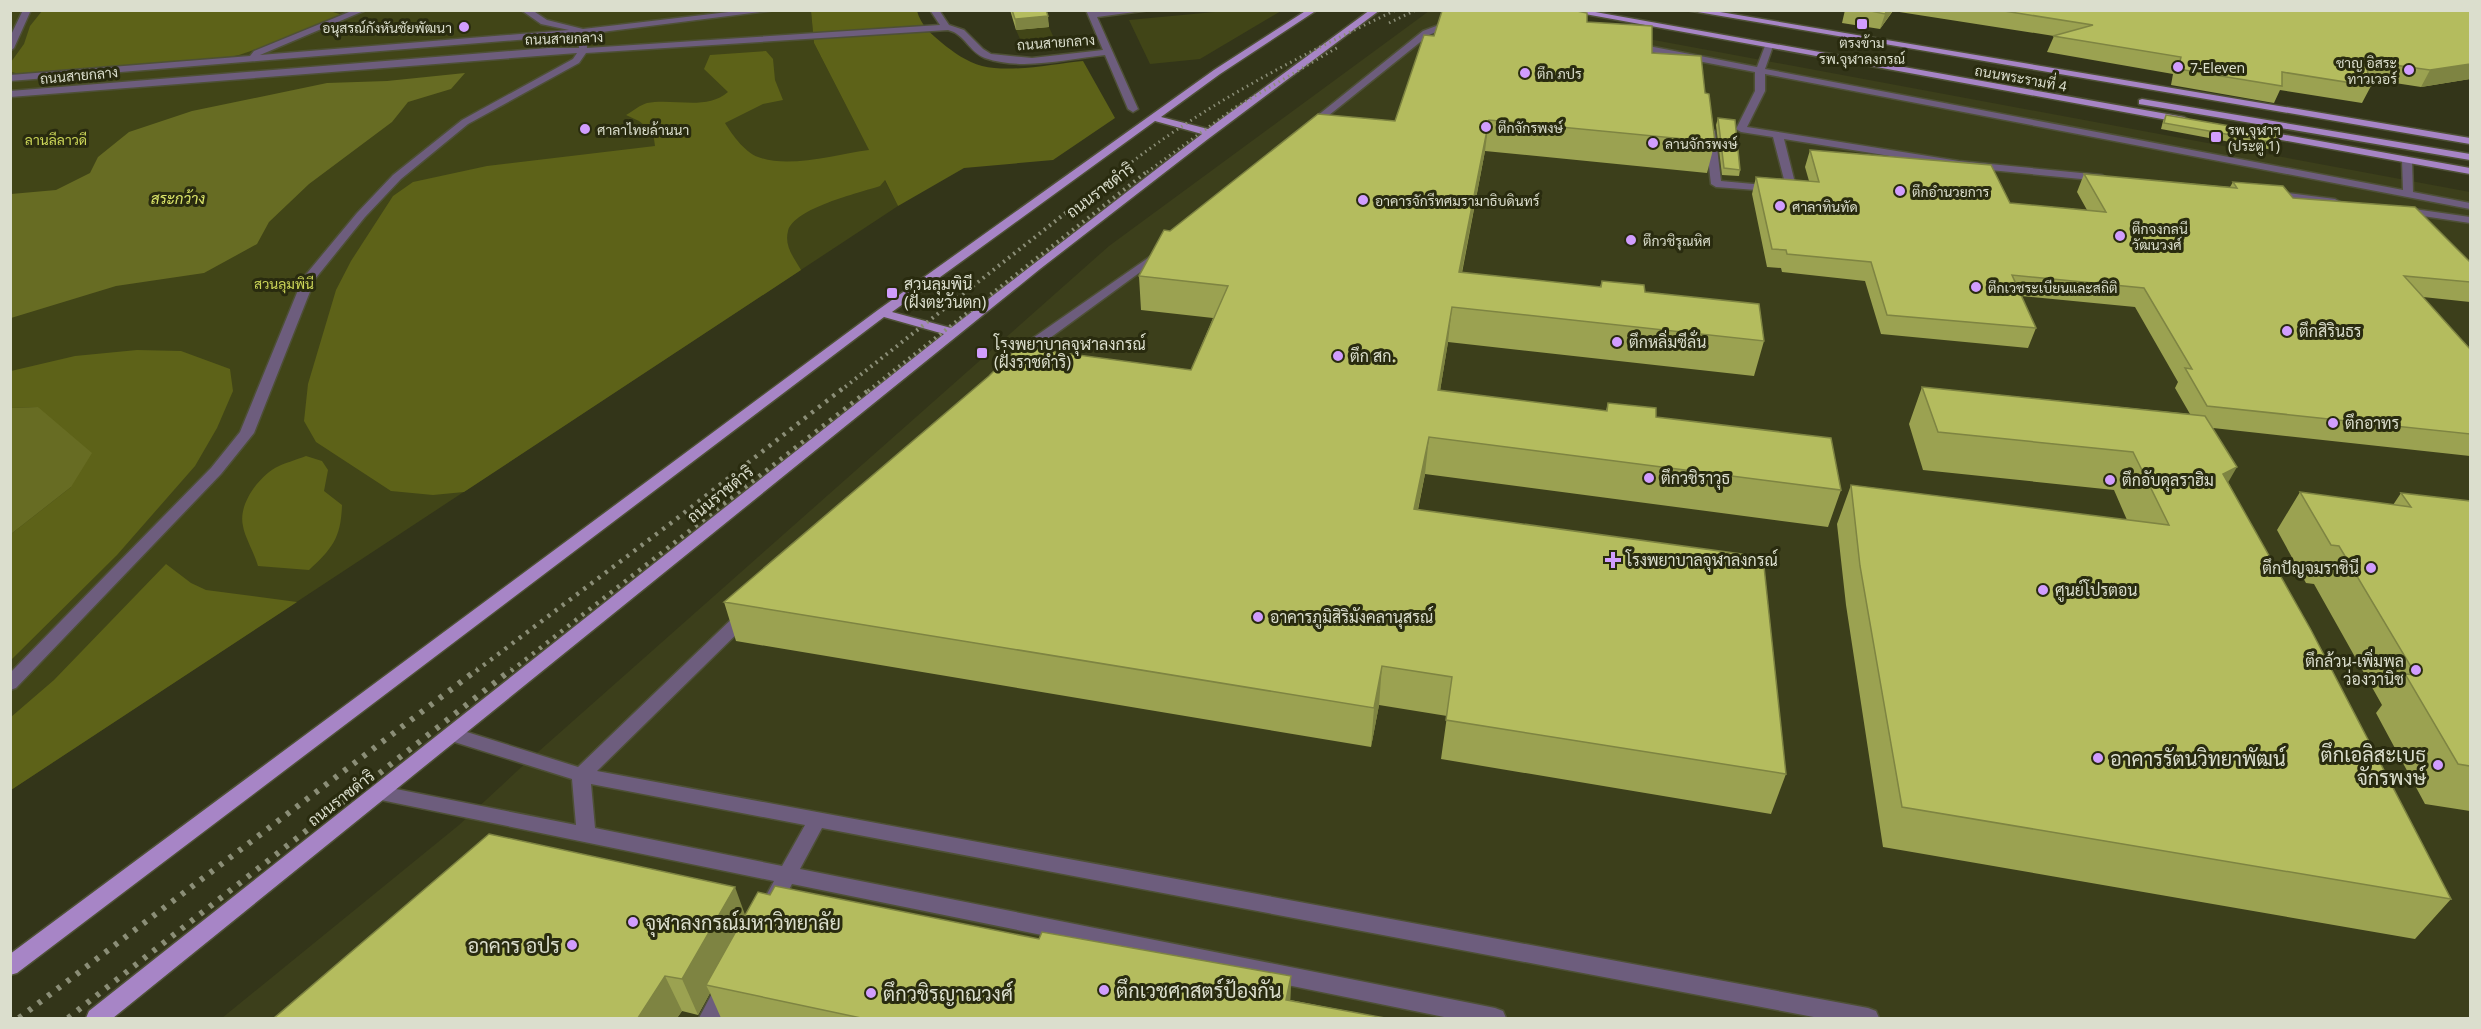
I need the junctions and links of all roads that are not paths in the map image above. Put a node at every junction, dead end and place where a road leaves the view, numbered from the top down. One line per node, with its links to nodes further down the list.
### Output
1 (27, 10): 19 (street)
2 (362, 10): 22 (street)
3 (525, 10): 16 (street)
4 (934, 10): 15 (street)
5 (1146, 10): 12 (street)
6 (1313, 10): 28 (main road, ถนนราชดำริ)
7 (1376, 10): 32 (main road, ถนนราชดำริ)
8 (1567, 10): 18 (main road, ถนนพระรามที่ 4)
9 (1616, 10): 36 (main road, ถนนพระรามที่ 4)
10 (1690, 10): 35 (main road, ถนนพระรามที่ 4)
11 (1724, 10): 35 (main road, ถนนพระรามที่ 4)
12 (1091, 13): 21 (street)
13 (773, 22): 15 (street, ถนนสายกลาง); 16 (street, ถนนสายกลาง); 20 (street, ถนนสายกลาง)
14 (1467, 22): 33 (street)
15 (947, 28): 21 (street, ถนนสายกลาง)
16 (582, 31): 20 (street); 22 (street, ถนนสายกลาง)
17 (1617, 42): 23 (street)
18 (1769, 46): 23 (street); 30 (main road, ถนนพระรามที่ 4)
19 (10, 48)
20 (584, 50): 24 (street, ถนนสายกลาง); 51 (street)
21 (1108, 52): 27 (street)
22 (253, 59): 24 (street); 25 (street, ถนนสายกลาง)
23 (1760, 70): 34 (street); 41 (street)
24 (251, 75): 26 (street, ถนนสายกลาง)
25 (10, 78)
26 (10, 94)
27 (1133, 109)
28 (1153, 118): 32 (main road); 47 (main road, ถนนราชดำริ)
29 (1709, 124): 34 (street)
30 (2238, 129)
31 (2249, 131): 37 (main road)
32 (1210, 133): 48 (main road, ถนนราชดำริ)
33 (1299, 135)
34 (1778, 136): 39 (street)
35 (2470, 141)
36 (2470, 158)
37 (2407, 160): 38 (main road); 41 (street)
38 (2470, 171)
39 (2113, 178)
40 (2256, 192): 42 (street)
41 (2408, 193): 43 (street)
42 (2346, 203)
43 (2470, 206)
44 (2391, 209): 45 (street)
45 (2470, 220)
46 (1170, 245): 49 (street)
47 (882, 313): 48 (main road); 59 (main road, ถนนราชดำริ)
48 (953, 333): 52 (main road, ถนนราชดำริ)
49 (1000, 368)
50 (760, 601): 53 (street)
51 (10, 684)
52 (454, 735): 53 (street); 54 (main road, ถนนราชดำริ)
53 (581, 775): 55 (street); 56 (street)
54 (381, 793): 56 (street); 61 (main road, ถนนราชดำริ)
55 (818, 820): 57 (street); 64 (street)
56 (586, 835): 57 (street)
57 (787, 875): 58 (street); 63 (street)
58 (759, 927)
59 (10, 966)
60 (737, 967): 62 (street)
61 (97, 1018)
62 (710, 1018)
63 (1495, 1018)
64 (1868, 1018)

